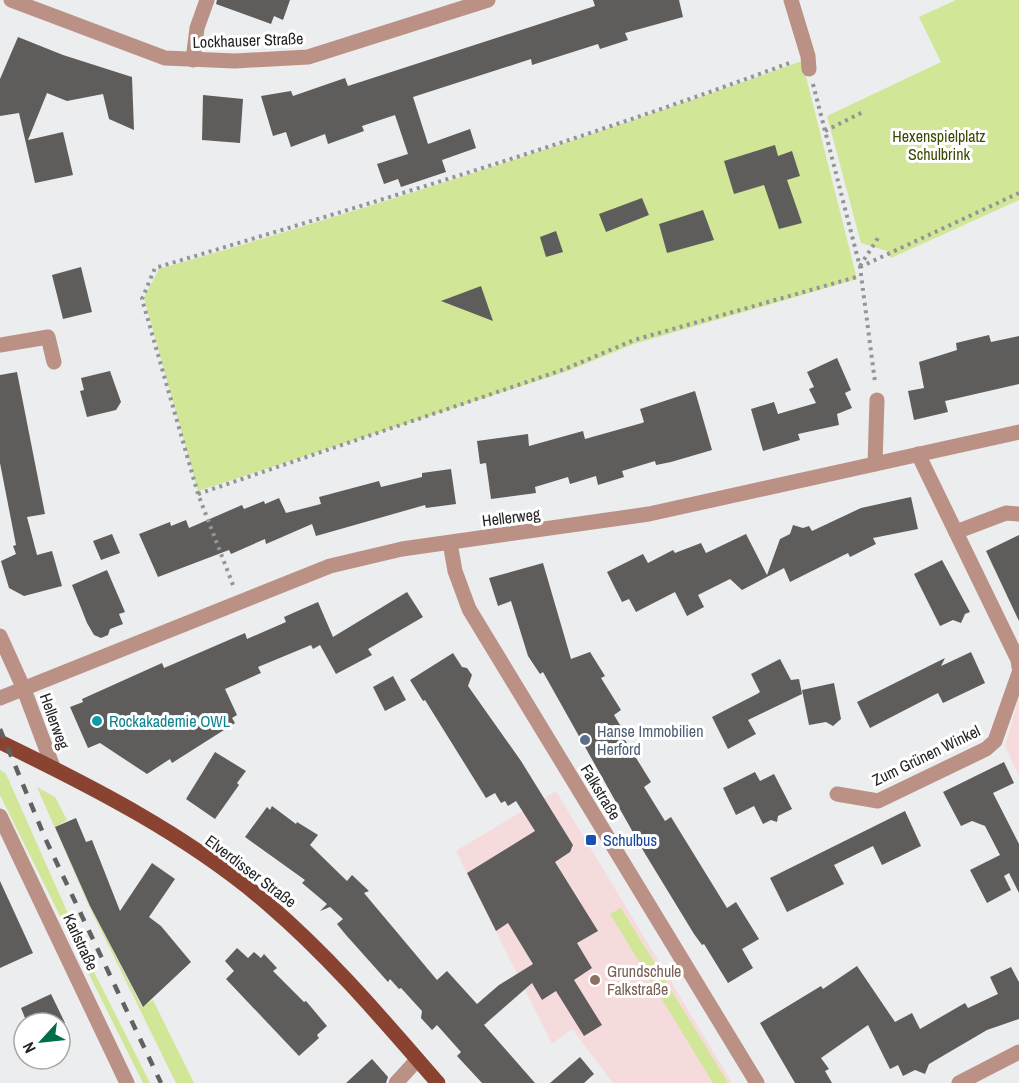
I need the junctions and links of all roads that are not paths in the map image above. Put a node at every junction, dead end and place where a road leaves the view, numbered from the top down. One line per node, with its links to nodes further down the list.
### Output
1 (11, 0): 5 (street, Lockhauser Straße)
2 (207, 0): 5 (street)
3 (488, 0): 5 (street, Lockhauser Straße)
4 (791, 0): 6 (street)
5 (193, 60)
6 (808, 63)
7 (0, 345): 8 (street)
8 (54, 362)
9 (877, 400): 12 (street)
10 (1019, 432): 11 (street, Hellerweg)
11 (918, 454): 12 (street, Hellerweg); 14 (street)
12 (874, 464): 15 (street, Hellerweg)
13 (1019, 514): 14 (street)
14 (956, 532): 17 (street)
15 (450, 543): 19 (street, Hellerweg); 30 (street, Falkstraße)
16 (0, 636): 19 (street)
17 (1019, 667)
18 (1019, 673): 23 (street, Zum Grünen Winkel)
19 (23, 687): 20 (street, Hellerweg); 22 (street, Hellerweg)
20 (0, 698)
21 (0, 742): 22 (main road, Elverdisser Straße)
22 (53, 767): 26 (main road, Elverdisser Straße)
23 (837, 794)
24 (0, 816): 27 (street, Karlstraße)
25 (1019, 1052): 31 (street)
26 (417, 1060): 28 (street); 29 (main road, Elverdisser Straße)
27 (127, 1083)
28 (396, 1083)
29 (438, 1083)
30 (757, 1083)
31 (959, 1083)

